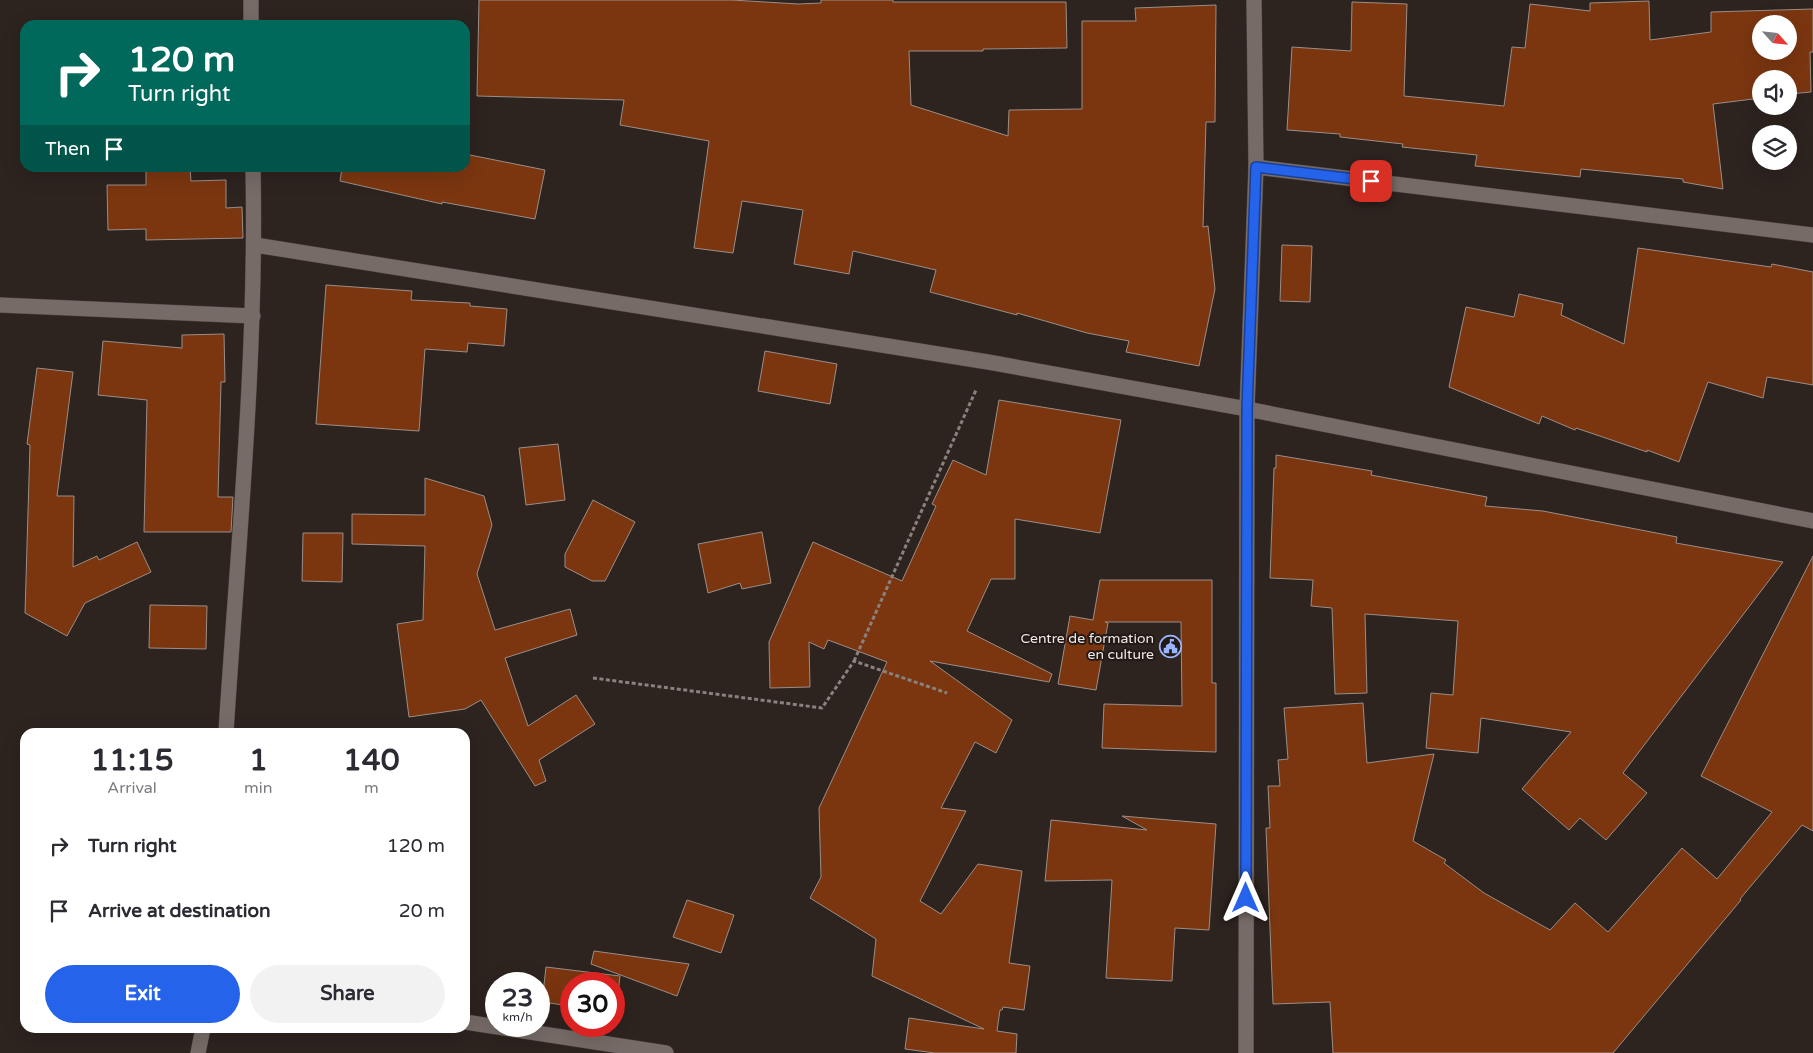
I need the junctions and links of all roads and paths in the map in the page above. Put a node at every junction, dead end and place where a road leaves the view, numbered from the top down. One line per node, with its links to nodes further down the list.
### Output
1 (251, 0): 3 (street)
2 (1254, 0): 4 (street)
3 (251, 20)
4 (1256, 167): 6 (street); 11 (street)
5 (254, 172): 7 (street)
6 (1813, 235)
7 (255, 245): 9 (street); 10 (street)
8 (0, 305): 9 (street)
9 (253, 316): 16 (street)
10 (988, 362): 11 (street); 13 (path)
11 (1247, 409): 12 (street); 21 (street)
12 (1813, 521)
13 (854, 661): 14 (path); 15 (path)
14 (594, 678)
15 (947, 693)
16 (226, 728)
17 (470, 1023): 20 (street)
18 (202, 1033): 19 (street)
19 (198, 1053)
20 (666, 1053)
21 (1246, 1053)

